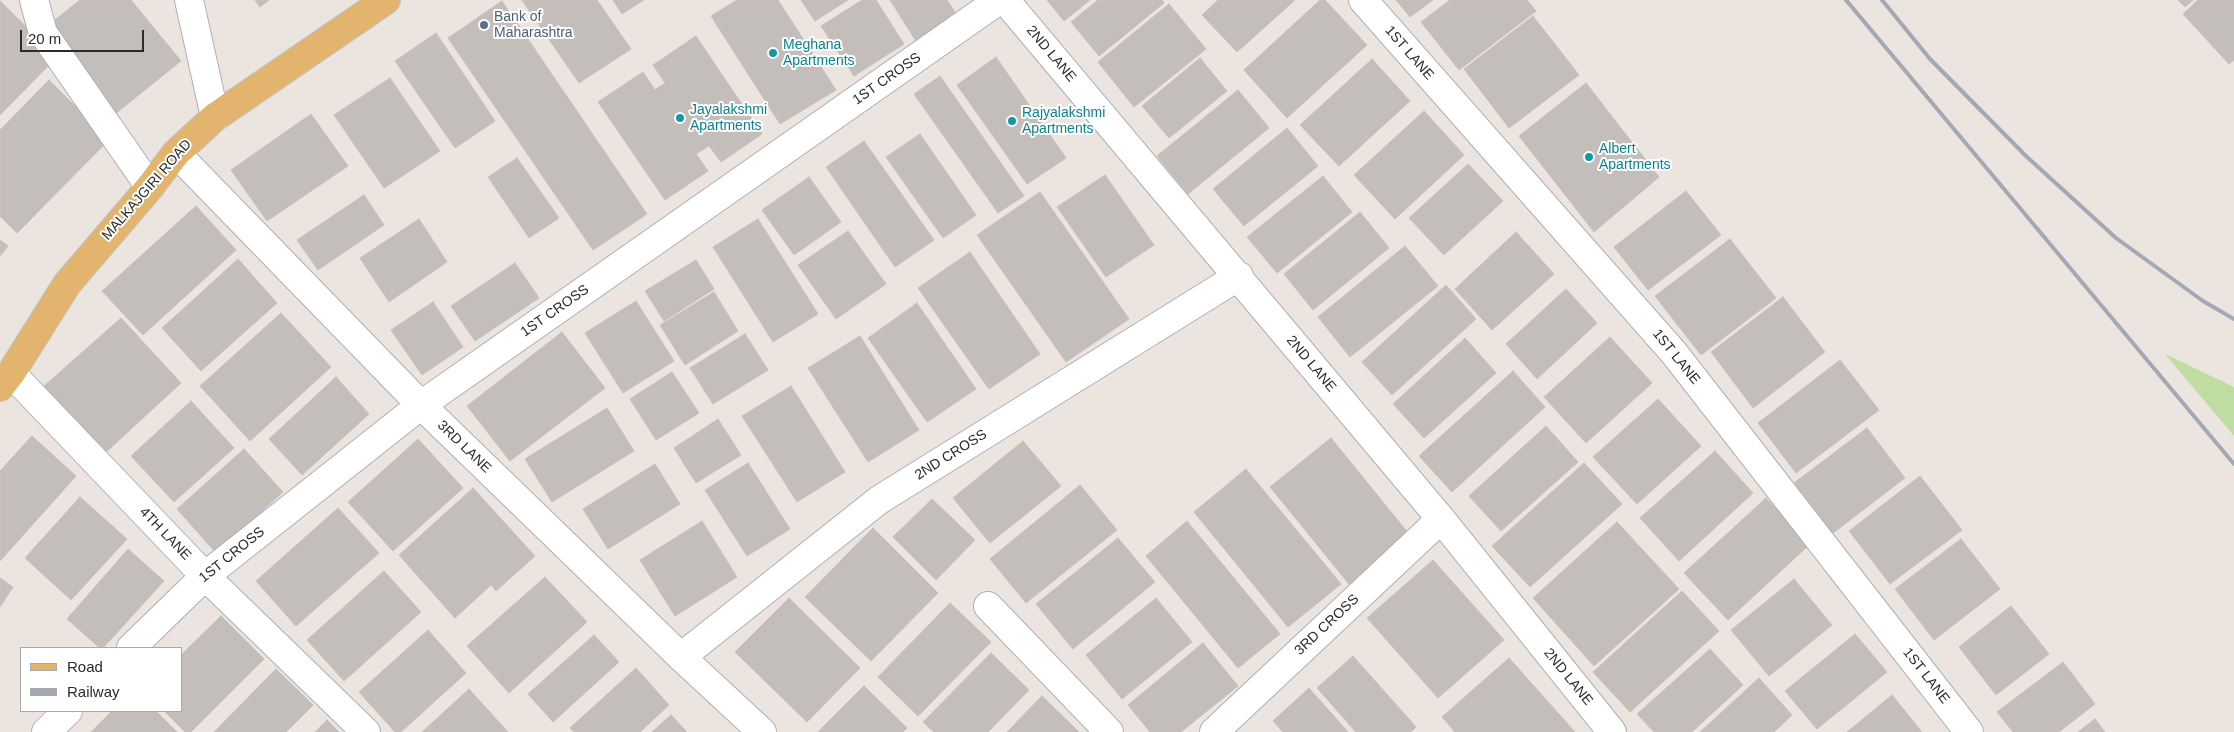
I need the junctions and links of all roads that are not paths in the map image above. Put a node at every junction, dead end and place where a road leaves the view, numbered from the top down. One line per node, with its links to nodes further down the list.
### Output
1 (34, 0): 9 (street)
2 (189, 0): 7 (street)
3 (386, 0): 7 (main road, MALKAJGIRI ROAD)
4 (1000, 0): 12 (street, 1ST CROSS)
5 (1005, 0): 10 (street, 2ND LANE)
6 (1362, 0): 25 (street, 1ST LANE)
7 (215, 118): 8 (main road, MALKAJGIRI ROAD)
8 (176, 152): 9 (main road, MALKAJGIRI ROAD); 12 (street, 3RD LANE)
9 (150, 186): 11 (main road, MALKAJGIRI ROAD)
10 (1238, 276): 13 (street, 2ND LANE); 17 (street, 2ND CROSS)
11 (6, 380): 14 (street, 4TH LANE)
12 (421, 405): 14 (street, 1ST CROSS); 17 (street, 3RD LANE)
13 (1441, 519): 23 (street, 3RD CROSS); 24 (street, 2ND LANE)
14 (205, 576): 16 (street, 1ST CROSS); 20 (street, 4TH LANE)
15 (988, 606): 22 (street)
16 (132, 647)
17 (681, 657): 21 (street, 3RD LANE)
18 (67, 712): 19 (street)
19 (46, 732)
20 (366, 732)
21 (762, 732)
22 (1109, 732)
23 (1214, 732)
24 (1612, 732)
25 (1969, 732)

